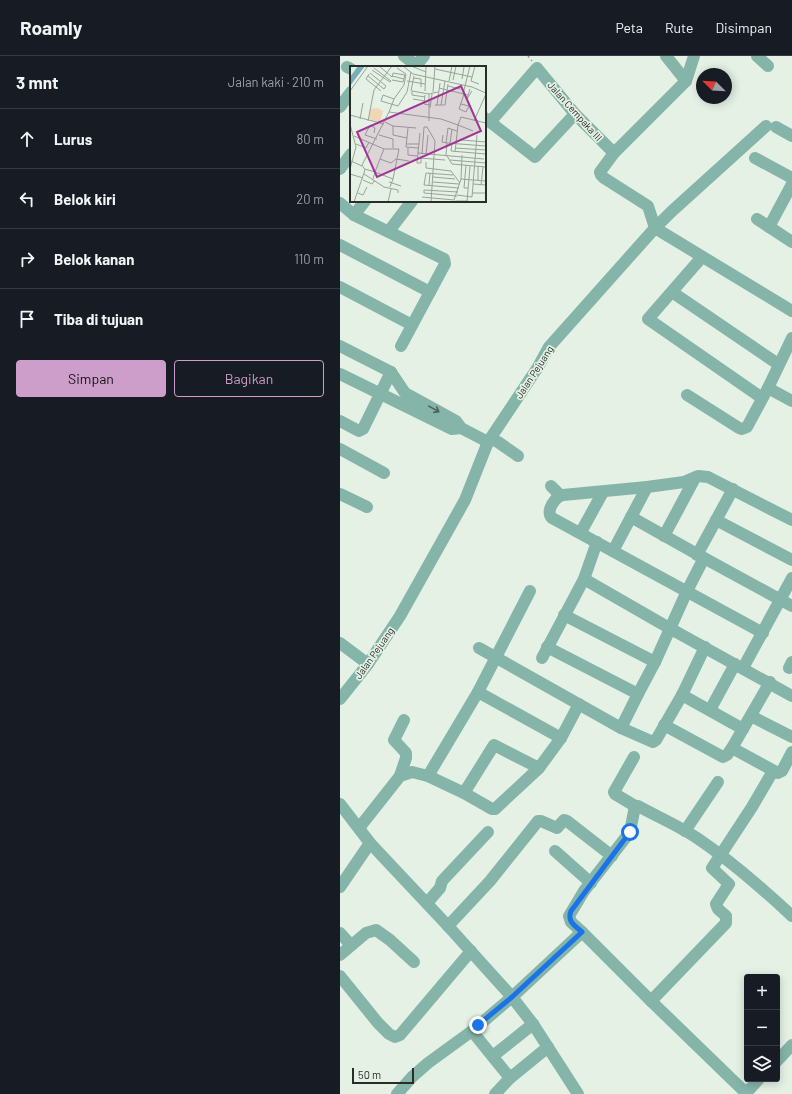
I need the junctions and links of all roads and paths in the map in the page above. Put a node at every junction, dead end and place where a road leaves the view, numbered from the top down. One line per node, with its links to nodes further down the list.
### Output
1 (404, 56): 5 (street)
2 (666, 56): 7 (street)
3 (694, 56): 7 (street)
4 (757, 56): 6 (street)
5 (421, 63)
6 (768, 66)
7 (686, 81): 13 (street)
8 (350, 93): 9 (street)
9 (340, 107)
10 (575, 114): 11 (street); 11 (street, Jalan Cempaka III); 13 (street, Jalan Cempaka III)
11 (488, 120)
12 (792, 136): 25 (street, Jalan Pejuang)
13 (614, 153): 25 (street)
14 (350, 155): 16 (street)
15 (755, 158): 17 (street)
16 (340, 169)
17 (792, 178)
18 (792, 184): 24 (street)
19 (363, 202): 22 (street)
20 (411, 202): 26 (street)
21 (340, 203): 22 (street)
22 (354, 214): 26 (street)
23 (757, 219): 24 (street)
24 (769, 227): 27 (street)
25 (655, 228): 29 (street); 48 (street, Jalan Pejuang)
26 (388, 231): 31 (street)
27 (792, 242)
28 (340, 245): 31 (street)
29 (702, 257): 32 (street); 33 (street)
30 (340, 287): 34 (street)
31 (430, 292): 34 (street)
32 (672, 292): 39 (street); 42 (street)
33 (792, 310)
34 (412, 325): 37 (street)
35 (792, 338): 38 (street)
36 (340, 346): 40 (street)
37 (401, 346)
38 (789, 352): 39 (street)
39 (778, 364): 42 (street)
40 (391, 372): 43 (street); 45 (street)
41 (340, 374): 43 (street)
42 (765, 393): 44 (street); 46 (street)
43 (381, 395): 45 (street); 47 (street)
44 (687, 395)
45 (403, 398): 48 (street)
46 (792, 401)
47 (340, 421)
48 (488, 442): 50 (street); 83 (street, Jalan Pejuang)
49 (340, 449): 51 (street)
50 (518, 456)
51 (384, 473)
52 (695, 478): 54 (street); 55 (street); 64 (street)
53 (551, 486): 58 (street)
54 (647, 487): 56 (street); 60 (street)
55 (733, 490): 61 (street); 62 (street)
56 (603, 492): 58 (street); 63 (street)
57 (340, 494): 59 (street)
58 (560, 495): 63 (street)
59 (367, 507)
60 (631, 517): 64 (street); 66 (street)
61 (716, 520): 67 (street); 68 (street)
62 (792, 520)
63 (581, 532): 65 (street)
64 (664, 536): 67 (street)
65 (597, 542): 66 (street); 70 (street)
66 (613, 551): 72 (street)
67 (700, 557): 72 (street); 73 (street)
68 (792, 560)
69 (792, 578): 73 (street)
70 (584, 579): 75 (street); 76 (street)
71 (530, 591): 81 (street)
72 (686, 592): 76 (street); 77 (street)
73 (780, 600): 74 (street); 77 (street)
74 (792, 606)
75 (564, 615): 82 (street); 87 (street)
76 (671, 629): 79 (street); 82 (street)
77 (763, 633): 84 (street)
78 (340, 643): 83 (street)
79 (705, 647): 84 (street); 88 (street)
80 (479, 648): 81 (street)
81 (496, 657): 86 (street); 91 (street)
82 (656, 662): 87 (street)
83 (368, 664): 90 (street, Jalan Pejuang)
84 (739, 666): 85 (street); 92 (street)
85 (770, 682): 89 (street); 93 (street)
86 (478, 692): 99 (street); 106 (street)
87 (638, 694): 96 (street)
88 (682, 695): 92 (street); 95 (street)
89 (792, 696)
90 (340, 699)
91 (578, 704): 96 (street); 99 (street)
92 (710, 710): 97 (street)
93 (751, 716): 97 (street); 98 (street)
94 (404, 720): 105 (street)
95 (664, 725): 96 (street); 100 (street)
96 (621, 728)
97 (742, 729): 100 (street)
98 (792, 737)
99 (561, 738): 103 (street)
100 (732, 748): 104 (street)
101 (792, 752): 104 (street)
102 (634, 757): 110 (street)
103 (540, 768): 108 (street); 108 (street)
104 (773, 771): 116 (street)
105 (400, 776): 106 (street); 111 (street)
106 (428, 776): 108 (street)
107 (718, 782): 112 (street)
108 (464, 793)
109 (340, 804): 111 (street)
110 (635, 806): 112 (street); 117 (street)
111 (359, 828): 114 (street)
112 (685, 831): 116 (street)
113 (488, 832): 120 (street)
114 (370, 843): 119 (street); 120 (street)
115 (554, 851): 118 (street)
116 (721, 855): 121 (street); 131 (street)
117 (612, 856): 118 (street); 122 (street)
118 (591, 883): 123 (street)
119 (340, 887)
120 (427, 903): 122 (street)
121 (792, 916)
122 (448, 926): 126 (street)
123 (582, 932): 130 (street); 131 (street)
124 (340, 933): 125 (street)
125 (351, 945): 127 (street); 128 (street)
126 (471, 951): 129 (street); 130 (street)
127 (340, 955)
128 (414, 962)
129 (340, 976)
130 (512, 997): 132 (street); 133 (street)
131 (651, 1001): 143 (street)
132 (532, 1024): 135 (street); 136 (street)
133 (472, 1031): 136 (street); 140 (street)
134 (792, 1045): 137 (street)
135 (548, 1047): 138 (street); 142 (street)
136 (493, 1056): 138 (street)
137 (780, 1058)
138 (510, 1078): 141 (street)
139 (757, 1082): 143 (street)
140 (397, 1094)
141 (495, 1094)
142 (578, 1094)
143 (746, 1094)

